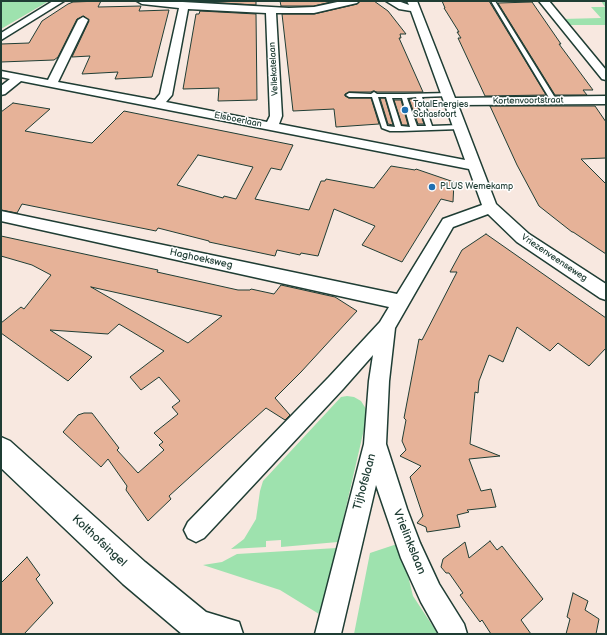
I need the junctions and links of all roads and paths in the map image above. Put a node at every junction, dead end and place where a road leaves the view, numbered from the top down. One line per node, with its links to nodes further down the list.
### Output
1 (59, 1): 11 (street)
2 (142, 1): 8 (street)
3 (354, 1): 9 (street)
4 (391, 1): 7 (street)
5 (493, 1): 24 (lane)
6 (544, 1): 14 (street)
7 (413, 5): 22 (street, Vriezenveenseweg)
8 (184, 6): 9 (street); 25 (street)
9 (271, 11): 26 (street, Vellekatelaan)
10 (83, 20): 15 (street)
11 (1, 37)
12 (1, 74): 13 (street, Elsboerlaan)
13 (18, 77): 15 (street, Elsboerlaan); 16 (street)
14 (606, 77)
15 (51, 84): 25 (street, Elsboerlaan)
16 (1, 92)
17 (374, 94): 18 (lane); 19 (lane); 30 (lane)
18 (349, 95)
19 (389, 96): 20 (lane); 30 (lane)
20 (404, 96): 21 (lane); 28 (lane)
21 (419, 96): 22 (lane); 29 (lane)
22 (449, 98): 24 (street, Kortenvoortstraat); 27 (street, Vriezenveenseweg)
23 (606, 100): 24 (street, Kortenvoortstraat)
24 (554, 101)
25 (158, 104): 26 (street, Elsboerlaan)
26 (272, 126): 31 (street, Elsboerlaan)
27 (460, 127): 29 (lane); 31 (street, Vriezenveenseweg)
28 (414, 128): 29 (lane); 30 (lane)
29 (430, 128)
30 (402, 129)
31 (474, 166): 32 (street, Vriezenveenseweg)
32 (490, 207): 34 (street, Vriezenveenseweg); 35 (street, Tijhofslaan)
33 (1, 216): 35 (street, Haghoeksweg)
34 (606, 293)
35 (401, 302): 36 (street, Tijhofslaan)
36 (386, 327): 37 (street, Tijhofslaan); 39 (street, Tijhofslaan)
37 (375, 444): 41 (street, Tijhofslaan); 42 (street, Vrielinkslaan)
38 (1, 450): 40 (main road, Kolthofsingel)
39 (196, 530)
40 (212, 632)
41 (328, 634)
42 (454, 634)

